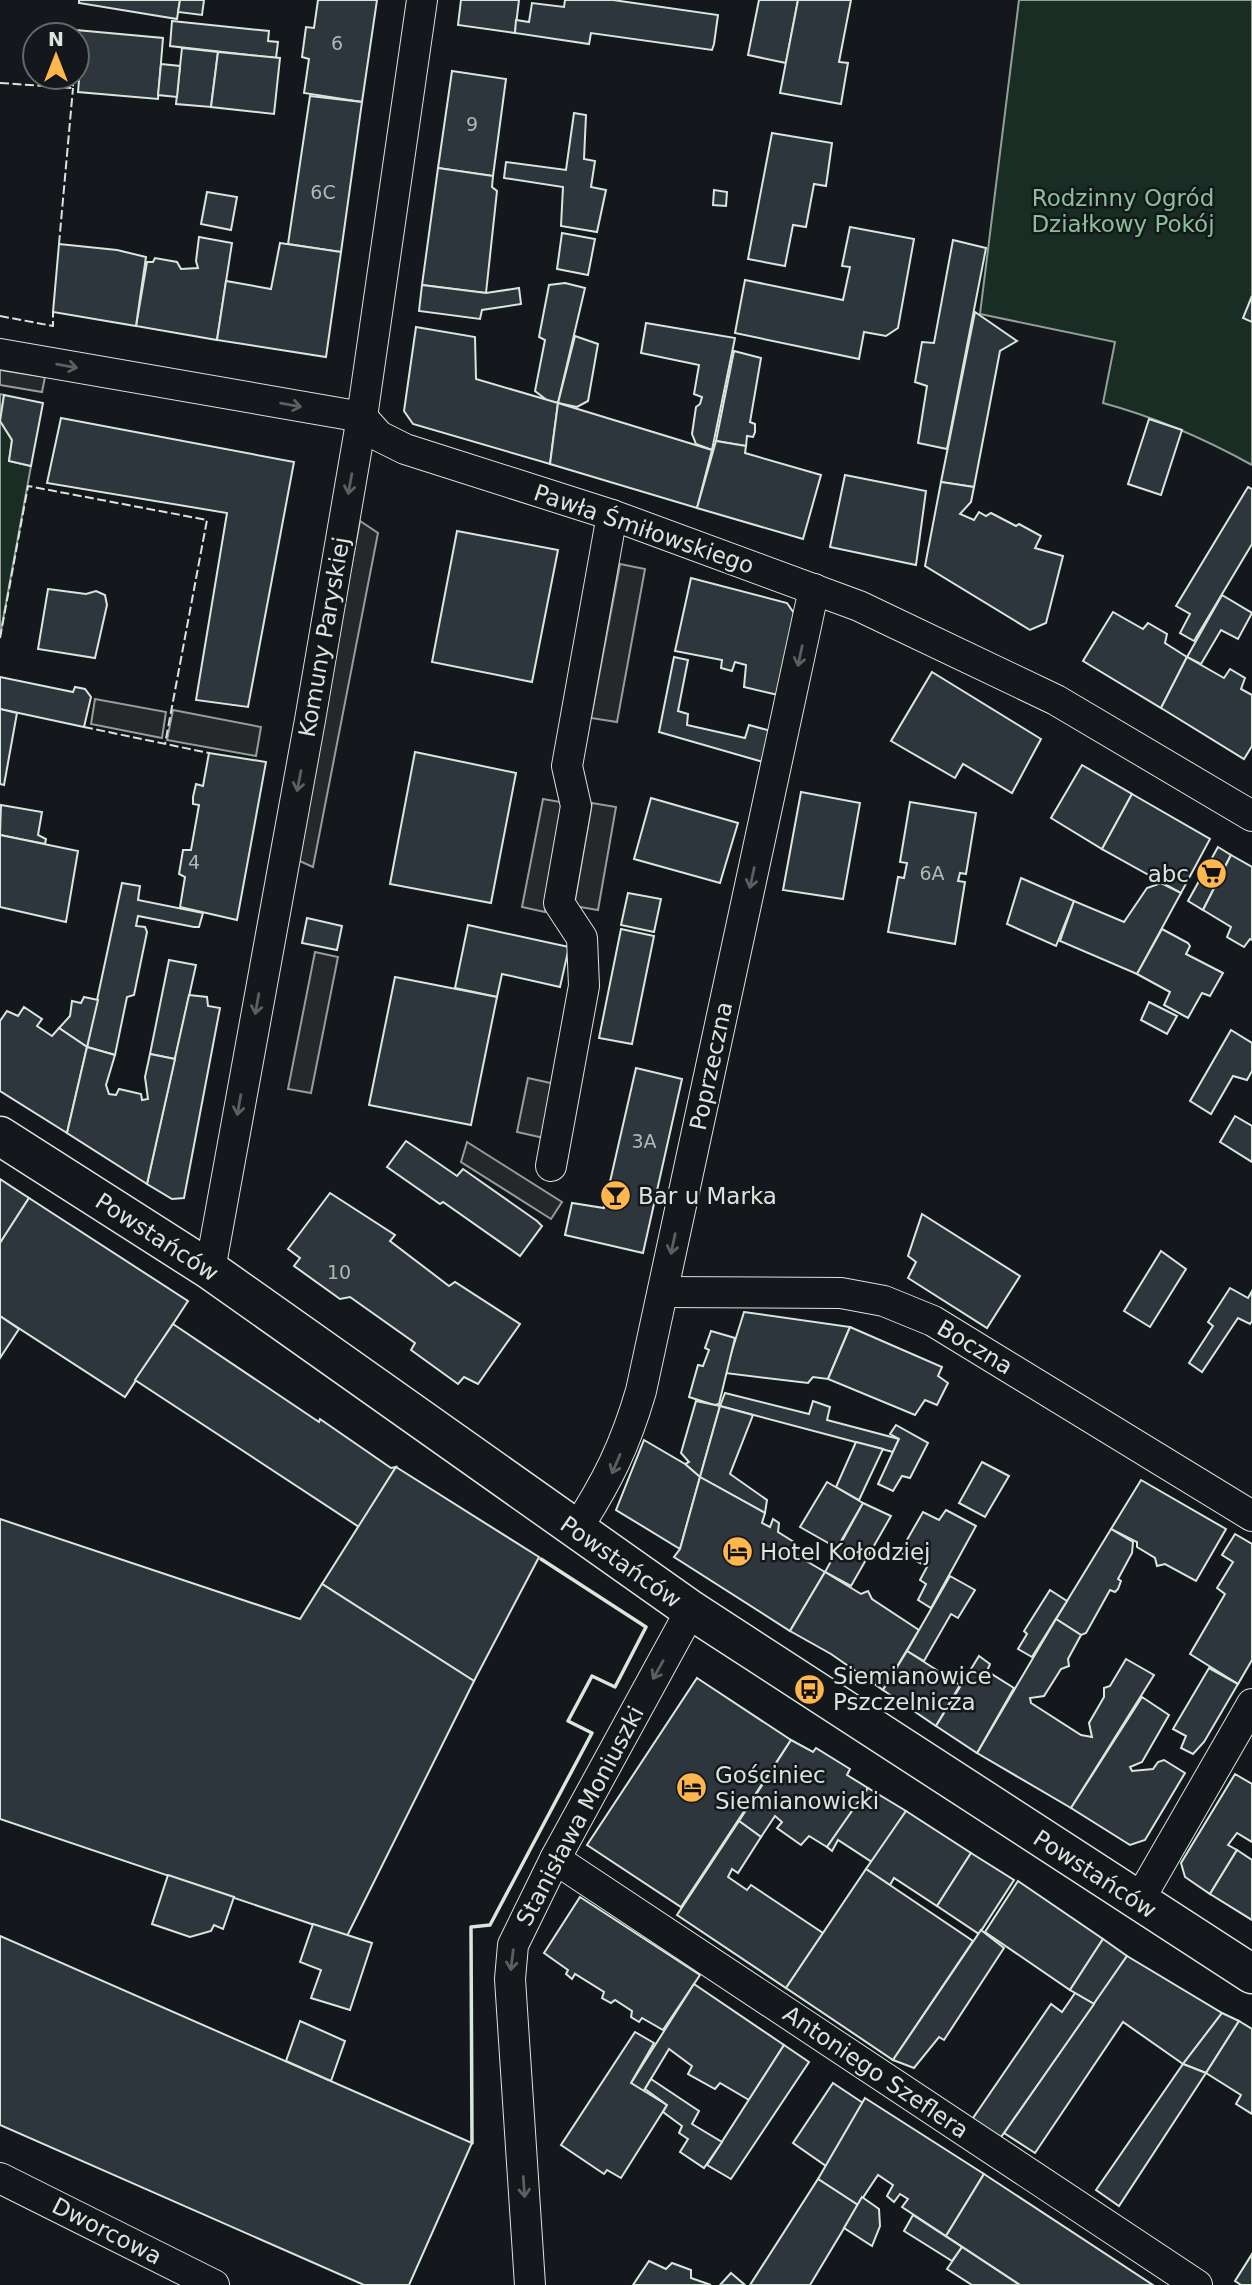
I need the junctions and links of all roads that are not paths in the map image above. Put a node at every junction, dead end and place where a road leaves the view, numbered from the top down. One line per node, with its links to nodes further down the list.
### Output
1 (422, 0): 3 (street, Komuny Paryskiej)
2 (0, 355): 3 (street, one-way to 3)
3 (362, 417): 4 (street, Pawła Śmiłowskiego); 9 (street, Komuny Paryskiej, one-way to 9)
4 (612, 515): 5 (street, Pawła Śmiłowskiego); 8 (street)
5 (814, 589): 6 (street, Pawła Śmiłowskiego); 10 (street, Poprzeczna, one-way to 10)
6 (1252, 816)
7 (0, 1136): 9 (street, Powstańców)
8 (551, 1166)
9 (210, 1270): 12 (street, Powstańców)
10 (663, 1292): 11 (street, Boczna); 12 (street, Poprzeczna, one-way to 12)
11 (1252, 1517)
12 (576, 1531): 13 (street, Powstańców)
13 (691, 1611): 15 (street, Stanisława Moniuszki, one-way to 15); 16 (street, Powstańców)
14 (1252, 1703): 16 (street)
15 (555, 1859): 20 (street, Stanisława Moniuszki, one-way to 20); 21 (street, Antoniego Szeflera)
16 (1138, 1902): 17 (street, Powstańców)
17 (1252, 1974)
18 (0, 2178): 19 (street, Dworcowa)
19 (214, 2285)
20 (530, 2285)
21 (1197, 2285)

